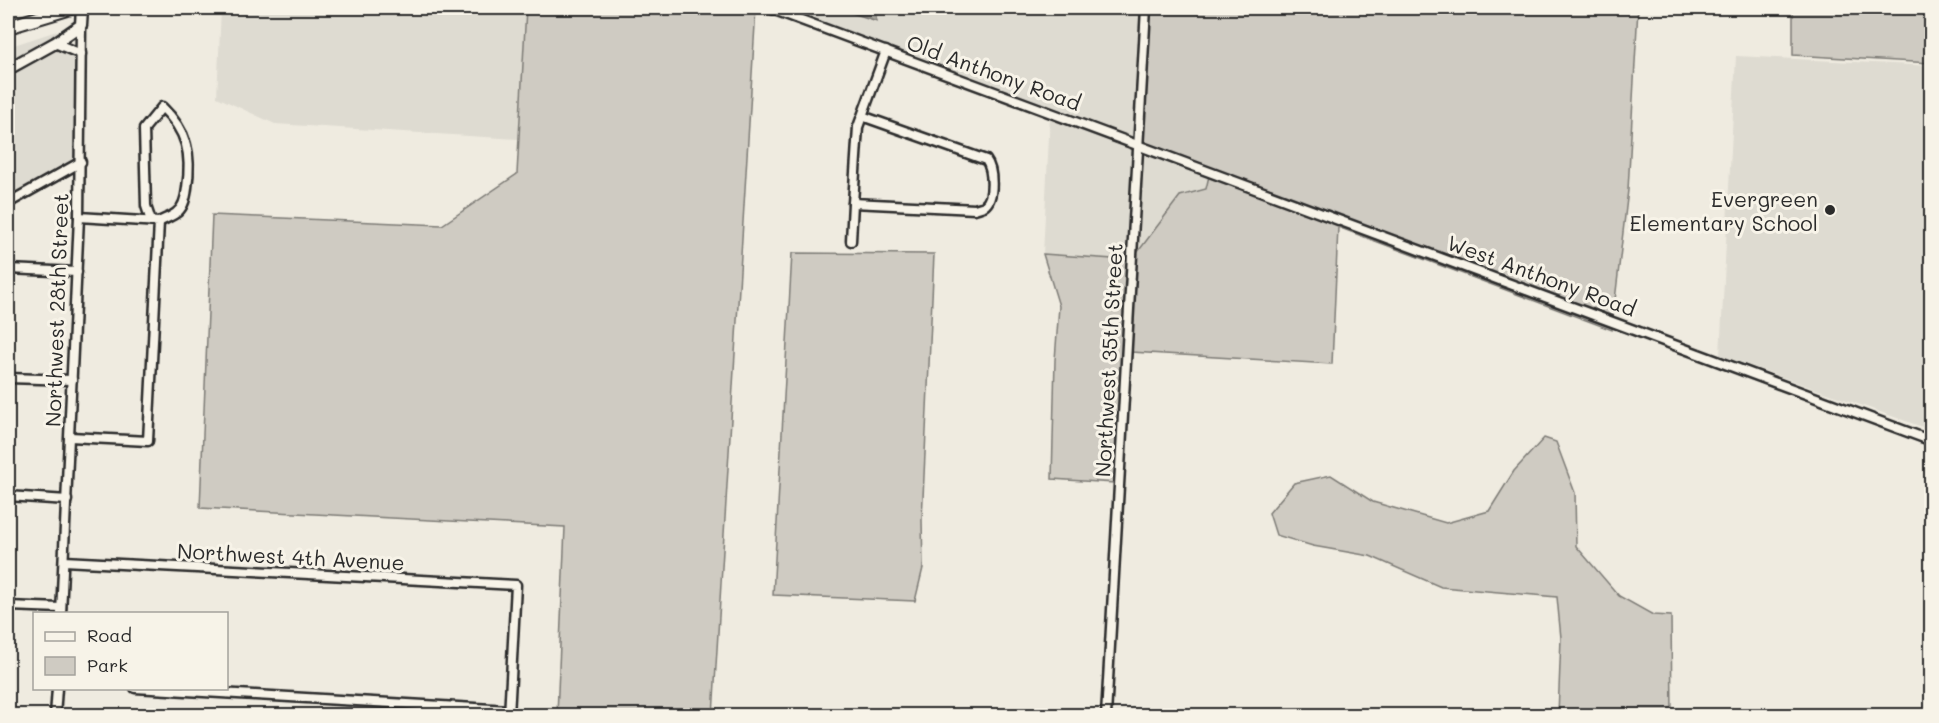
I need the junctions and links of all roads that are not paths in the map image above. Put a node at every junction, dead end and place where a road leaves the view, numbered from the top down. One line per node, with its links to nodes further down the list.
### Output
1 (71, 8): 6 (highway)
2 (82, 8): 5 (main road, Northwest 28th Street)
3 (769, 8): 8 (street, Old Anthony Road)
4 (1146, 8): 12 (street, Northwest 35th Street)
5 (81, 25): 7 (main road); 9 (street, Northwest 28th Street)
6 (8, 27)
7 (55, 43): 9 (street); 10 (main road)
8 (886, 51): 11 (street); 12 (street, Old Anthony Road)
9 (81, 54): 13 (street, Northwest 28th Street)
10 (8, 69)
11 (862, 116): 15 (street); 15 (street)
12 (1138, 145): 24 (street, West Anthony Road); 34 (street, Northwest 35th Street)
13 (81, 162): 14 (street); 16 (street, Northwest 28th Street)
14 (8, 203)
15 (853, 203): 18 (street)
16 (80, 217): 17 (street); 20 (street, Northwest 28th Street)
17 (155, 221): 17 (street); 23 (street)
18 (851, 241)
19 (8, 269): 20 (street)
20 (77, 272): 22 (street, Northwest 28th Street)
21 (8, 378): 22 (street)
22 (72, 380): 23 (street, Northwest 28th Street)
23 (70, 437): 26 (street, Northwest 28th Street)
24 (1932, 441)
25 (8, 496): 26 (street)
26 (67, 500): 27 (street, Northwest 28th Street)
27 (64, 561): 29 (street, Northwest 28th Street); 32 (street, Northwest 4th Avenue)
28 (8, 606): 29 (street)
29 (61, 611)
30 (57, 690): 33 (street)
31 (165, 690): 32 (street)
32 (509, 713)
33 (55, 716)
34 (1106, 716)

